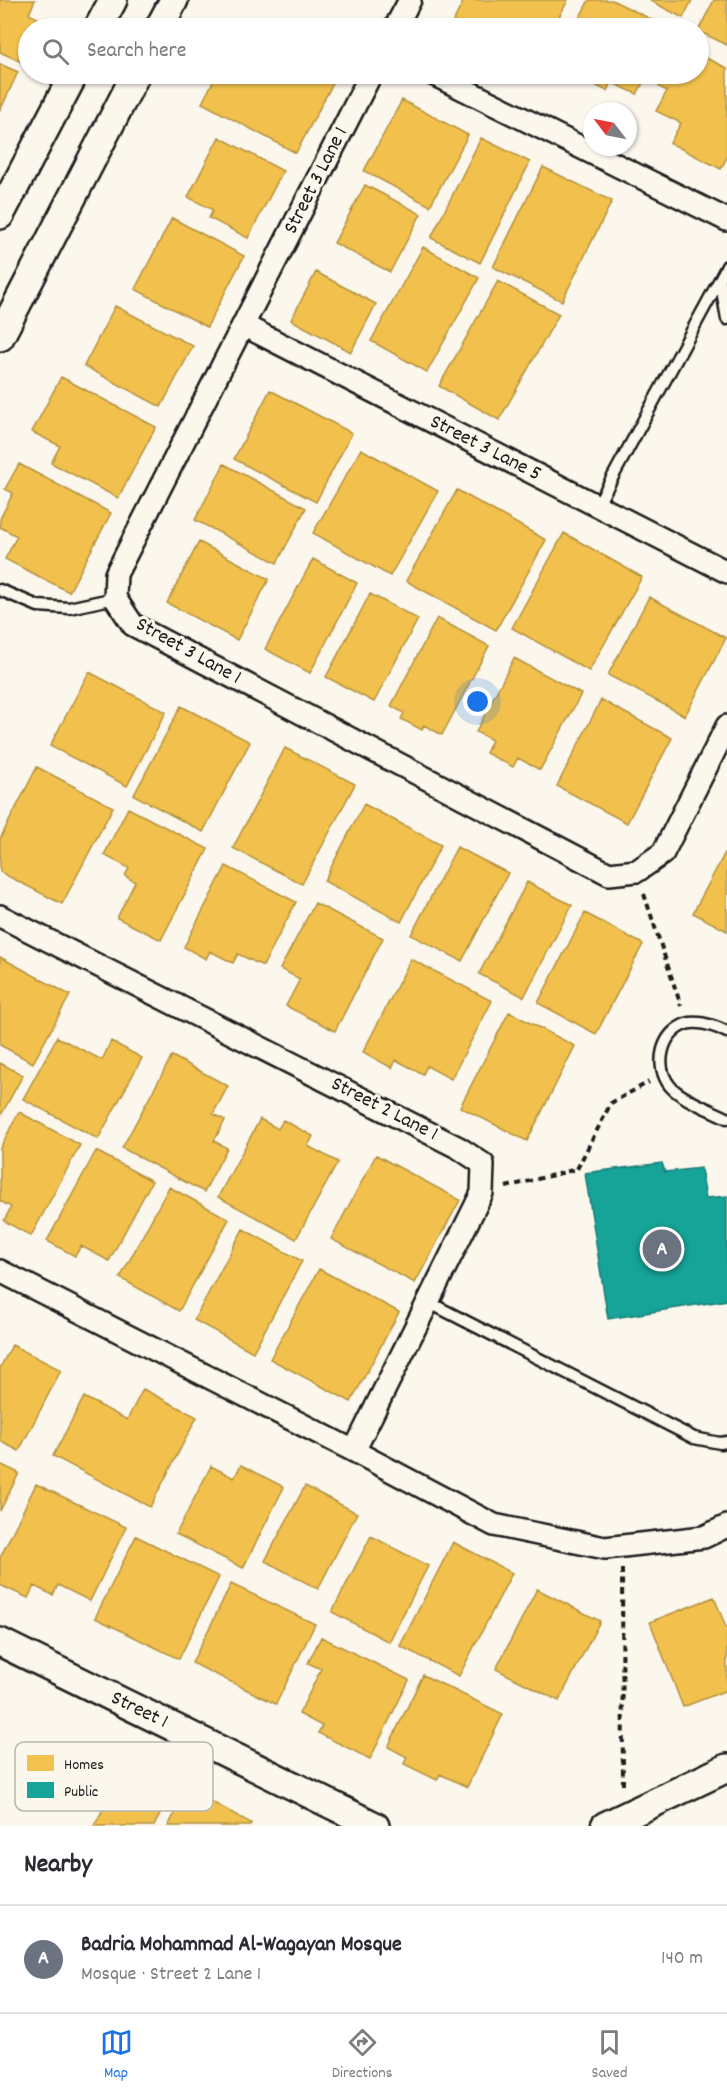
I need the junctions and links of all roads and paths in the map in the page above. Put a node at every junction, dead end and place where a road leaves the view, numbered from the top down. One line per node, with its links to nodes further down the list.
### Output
1 (112, 0): 4 (street)
2 (174, 0): 5 (street)
3 (410, 0): 6 (street)
4 (103, 18)
5 (164, 18)
6 (400, 18)
7 (69, 84): 11 (street)
8 (131, 84): 17 (street)
9 (366, 84): 16 (street, Street 3 Lane 1)
10 (453, 84): 12 (street)
11 (0, 215)
12 (727, 220)
13 (727, 266): 14 (lane)
14 (720, 279): 15 (lane); 18 (lane)
15 (727, 319)
16 (243, 325): 18 (street, Street 3 Lane 5); 21 (street, Street 3 Lane 1)
17 (0, 338)
18 (597, 506): 19 (street, Street 3 Lane 5)
19 (727, 572)
20 (0, 590): 21 (lane)
21 (115, 598): 23 (street, Street 3 Lane 1)
22 (727, 726): 23 (street)
23 (637, 871): 25 (path)
24 (0, 916): 29 (street, Street 2 Lane 1)
25 (687, 1024): 26 (lane); 27 (lane)
26 (727, 1032)
27 (663, 1075): 28 (lane); 29 (path)
28 (727, 1118)
29 (482, 1192): 31 (street, Street 2 Lane 1)
30 (0, 1271): 33 (street)
31 (428, 1302): 32 (lane); 33 (street, Street 2 Lane 1)
32 (727, 1442)
33 (354, 1451): 35 (street)
34 (727, 1526): 35 (street)
35 (622, 1546): 40 (path)
36 (0, 1642): 37 (street, Street 1)
37 (204, 1742)
38 (213, 1747): 41 (street, Street 1)
39 (727, 1768): 40 (street)
40 (614, 1821)
41 (375, 1826)

